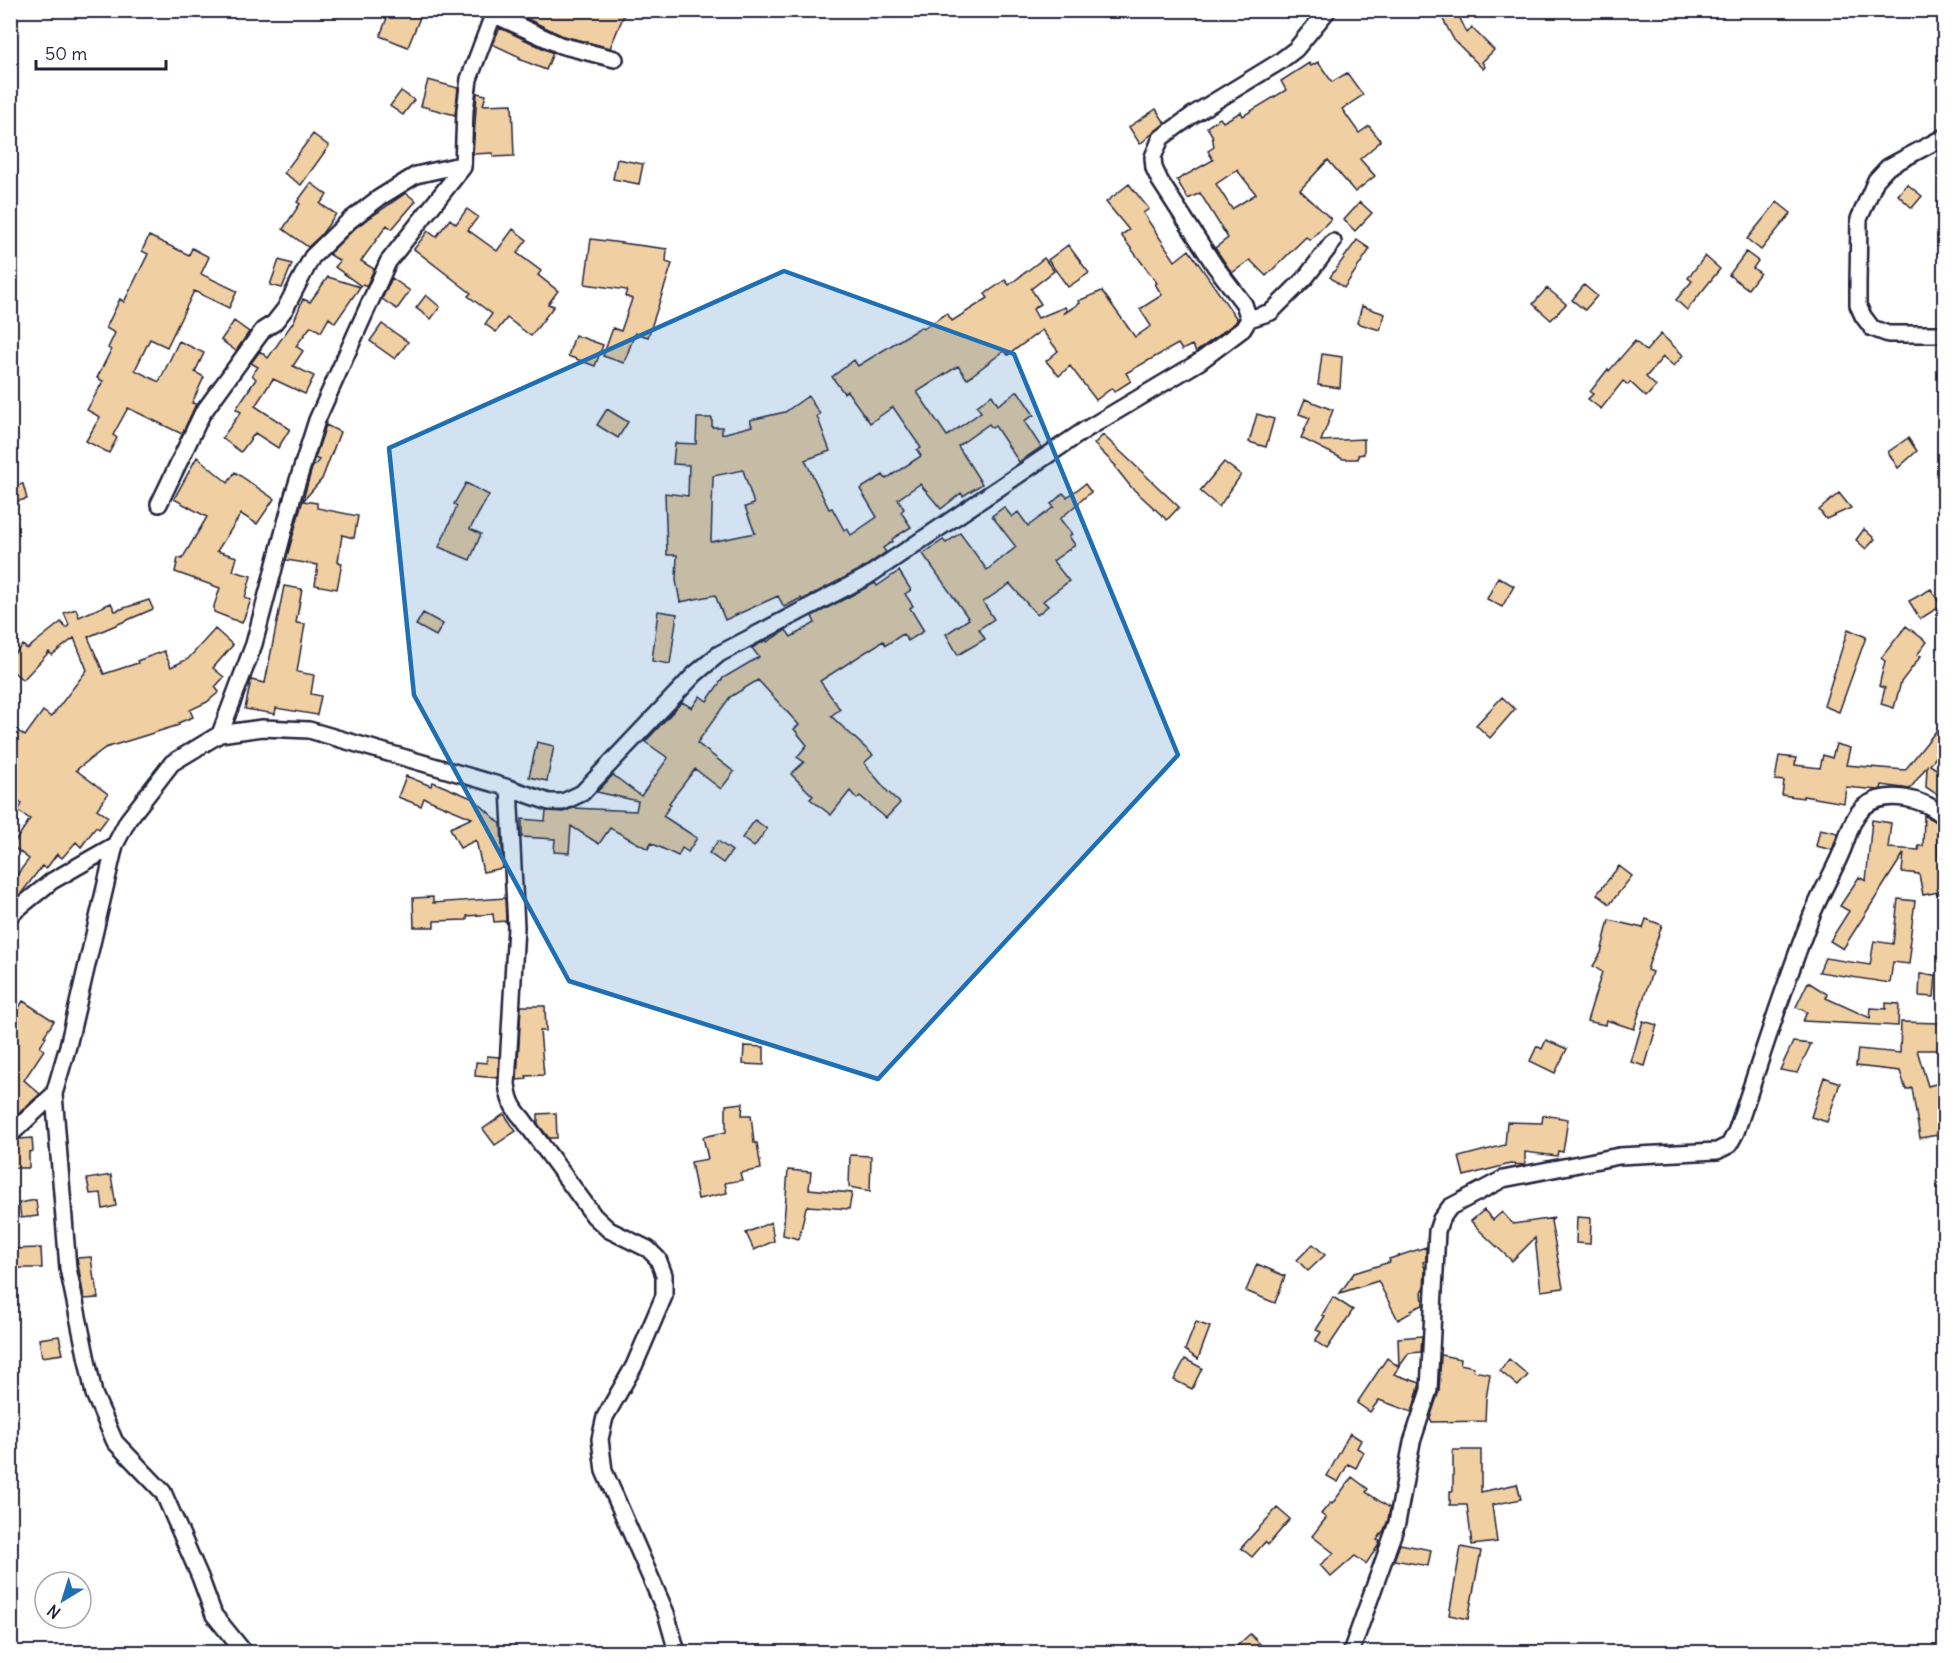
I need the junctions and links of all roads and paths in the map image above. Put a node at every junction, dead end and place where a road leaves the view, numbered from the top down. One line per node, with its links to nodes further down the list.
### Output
1 (1328, 10): 7 (street)
2 (495, 13): 3 (street); 5 (street)
3 (615, 59)
4 (1944, 137): 8 (street)
5 (463, 167): 9 (street); 10 (street)
6 (1333, 242): 7 (street)
7 (1249, 319): 11 (street)
8 (1944, 333)
9 (159, 504)
10 (220, 734): 11 (street); 13 (street)
11 (509, 788): 18 (street)
12 (1944, 816): 19 (street)
13 (115, 845): 14 (street); 15 (street)
14 (10, 915)
15 (54, 1095): 16 (street); 17 (street)
16 (10, 1135)
17 (244, 1653)
18 (677, 1653)
19 (1351, 1653)

